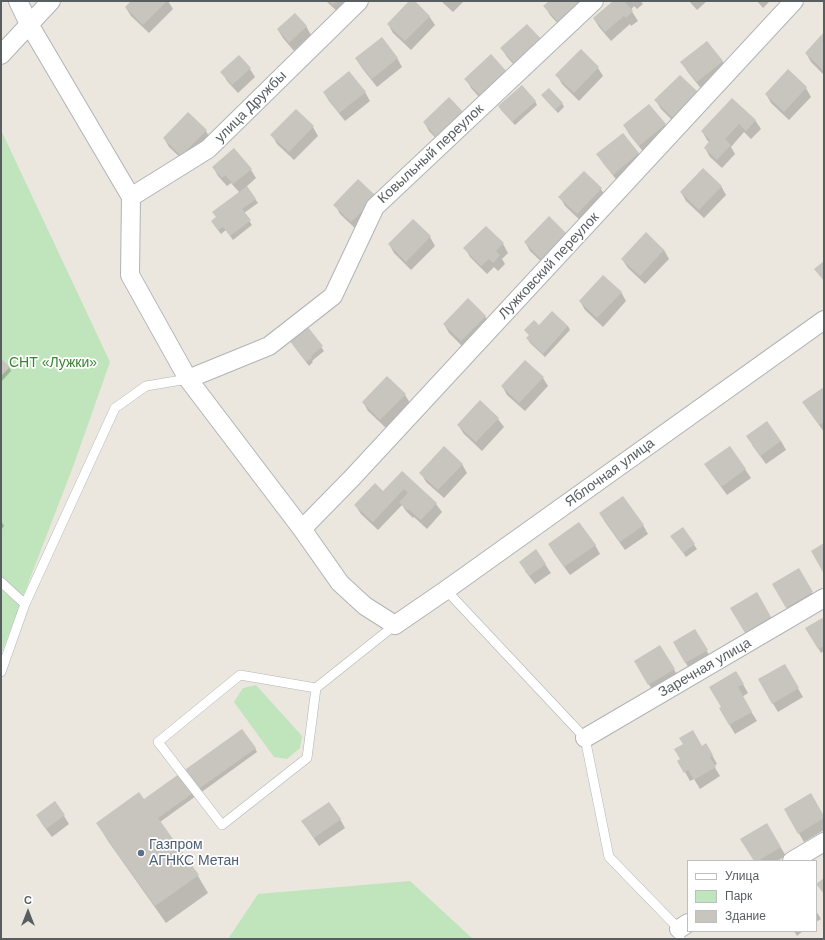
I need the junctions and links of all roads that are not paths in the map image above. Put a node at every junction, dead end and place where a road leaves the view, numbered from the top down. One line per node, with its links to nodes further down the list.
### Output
1 (18, 1): 6 (street)
2 (51, 1): 6 (street)
3 (359, 1): 8 (street, улица Дружбы)
4 (594, 1): 10 (street, Ковыльный переулок)
5 (794, 1): 11 (street, Лужковский переулок)
6 (29, 24): 7 (street); 8 (street)
7 (1, 55)
8 (130, 197): 10 (street)
9 (824, 320): 13 (street, Яблочная улица)
10 (188, 379): 11 (street); 15 (lane)
11 (302, 529): 16 (street)
12 (1, 582): 15 (lane)
13 (446, 590): 16 (street, Яблочная улица); 19 (lane)
14 (824, 598): 19 (street, Заречная улица)
15 (25, 604): 17 (lane)
16 (395, 625): 18 (lane)
17 (1, 672)
18 (316, 688): 18 (lane)
19 (585, 738): 22 (lane)
20 (824, 842): 21 (street)
21 (794, 860)
22 (682, 930)

